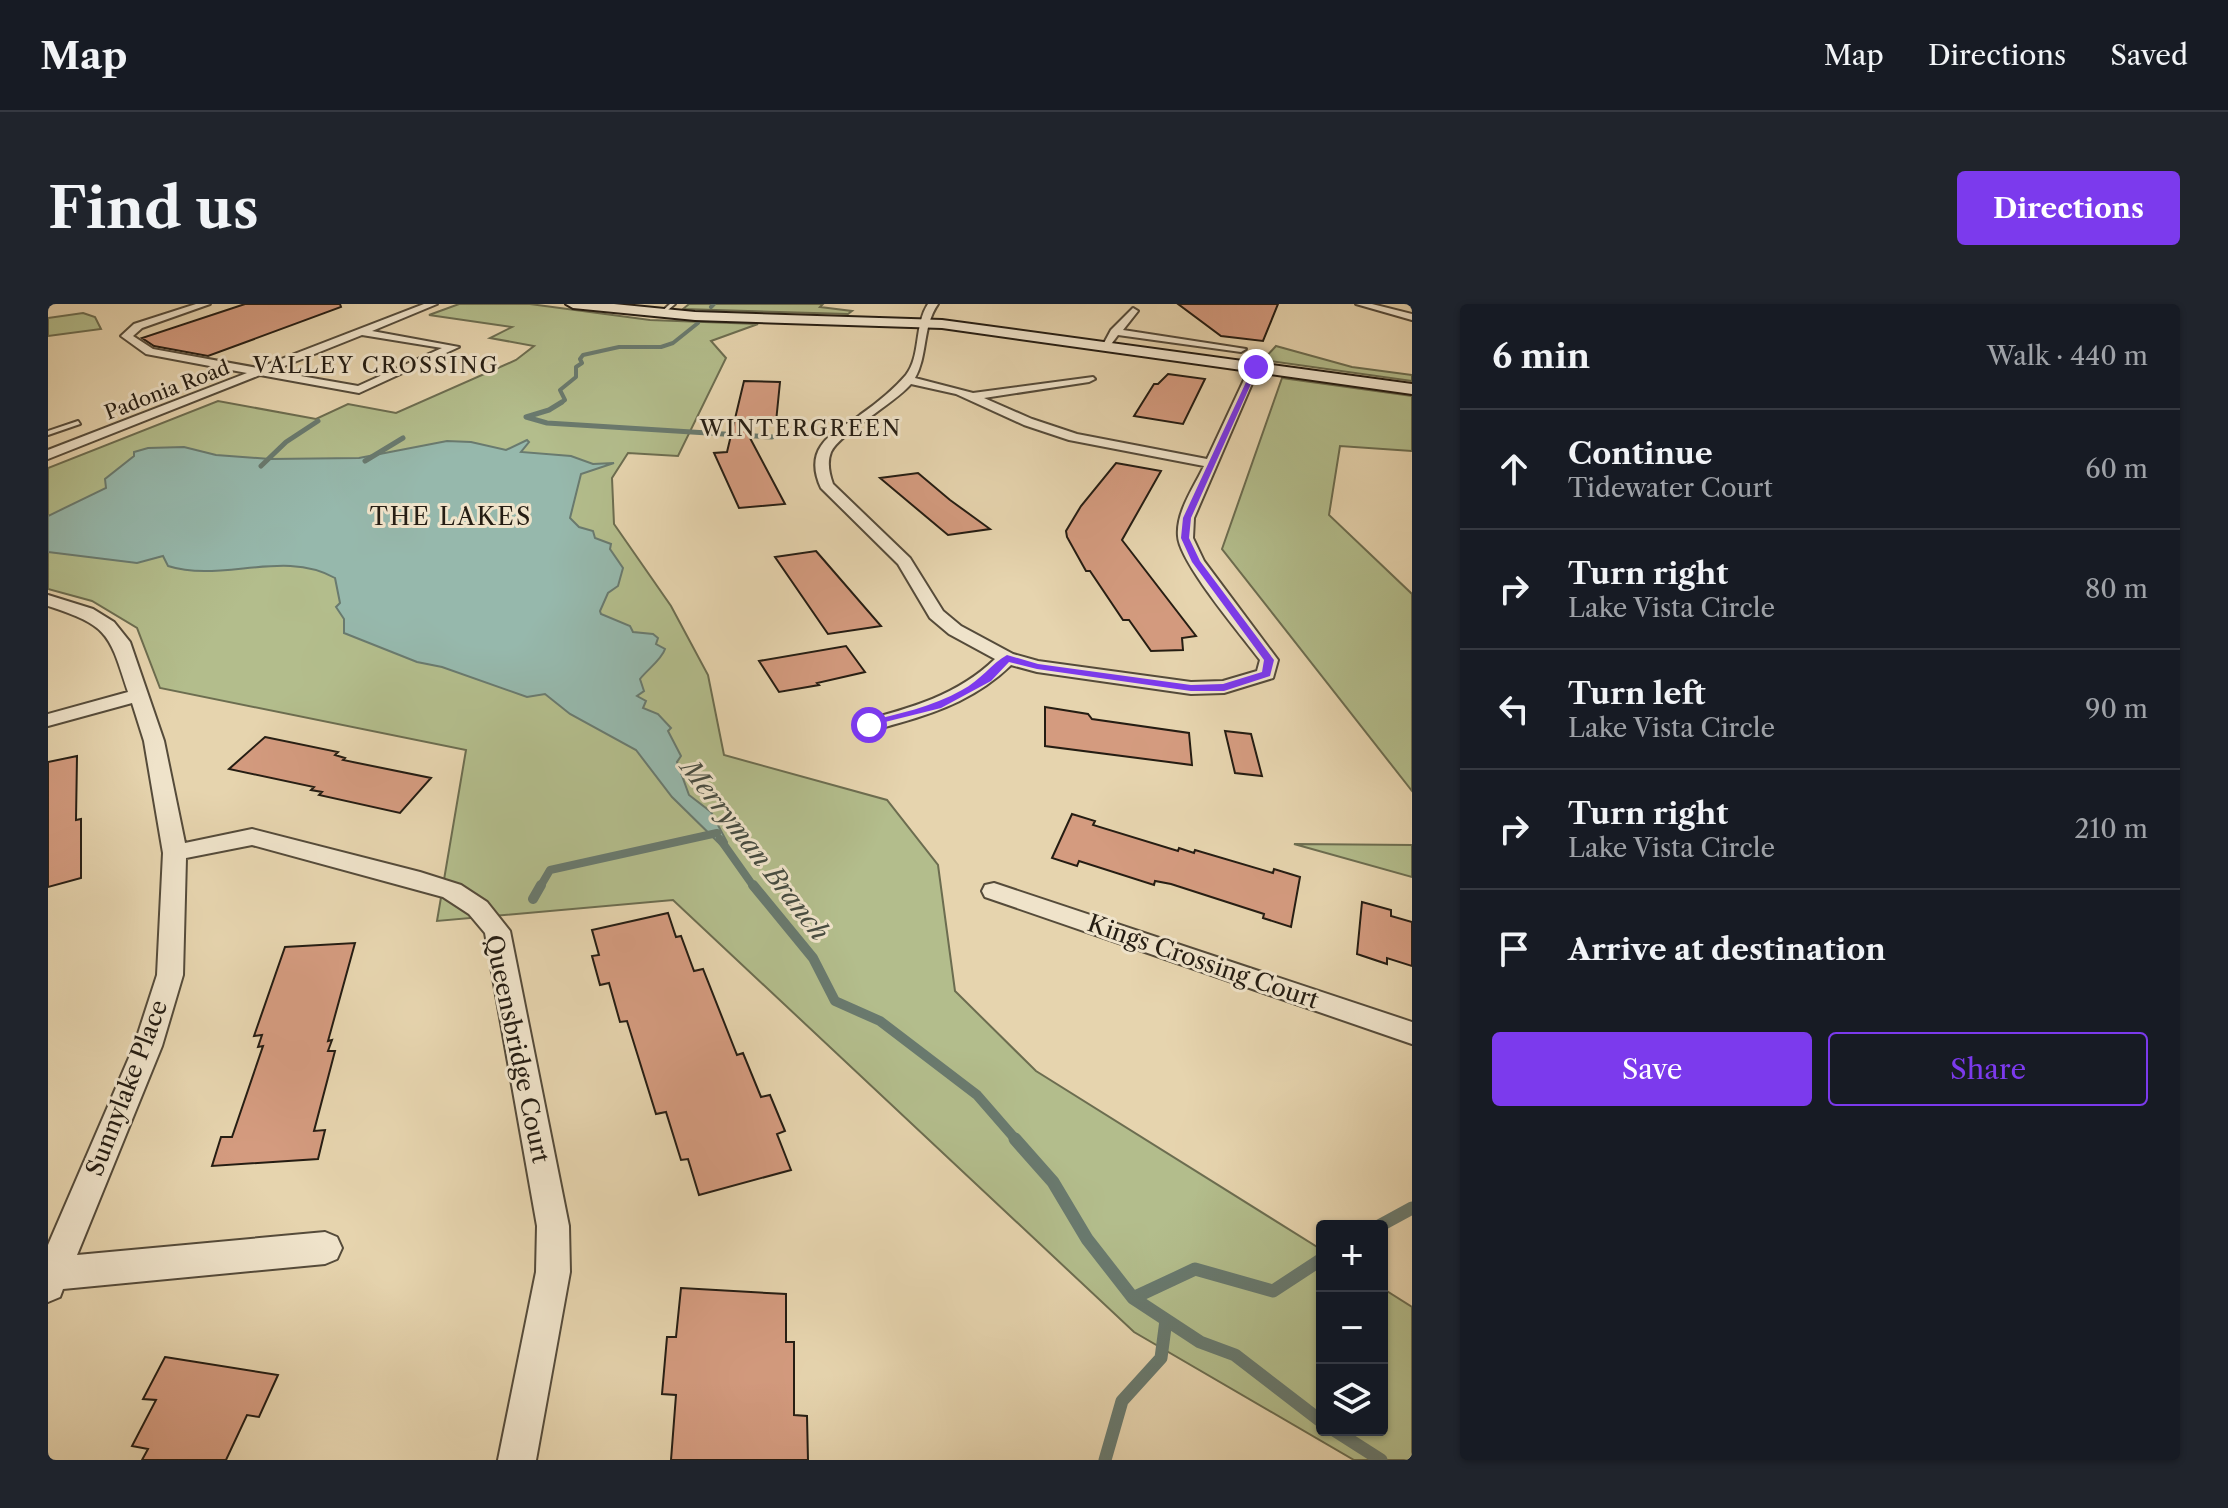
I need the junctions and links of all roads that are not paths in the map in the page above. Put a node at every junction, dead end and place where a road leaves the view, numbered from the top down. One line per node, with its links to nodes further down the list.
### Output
1 (205, 304): 18 (street)
2 (432, 304): 13 (street, Padonia Road)
3 (573, 304): 10 (street)
4 (673, 304): 10 (lane)
5 (933, 304): 12 (street)
6 (1361, 304): 11 (street)
7 (1387, 304): 8 (street)
8 (1412, 310)
9 (1133, 311): 14 (street)
10 (660, 314): 12 (street)
11 (1412, 317)
12 (923, 322): 15 (street); 20 (street)
13 (360, 332): 18 (street, Padonia Road); 18 (street)
14 (1115, 332): 15 (street); 16 (street)
15 (1104, 345): 17 (street)
16 (1241, 349)
17 (1256, 367): 21 (street); 26 (street)
18 (260, 372): 25 (street, Padonia Road)
19 (1089, 379): 22 (street)
20 (906, 380): 22 (street); 28 (street)
21 (1412, 389)
22 (972, 396): 26 (street)
23 (78, 423): 24 (lane)
24 (48, 433)
25 (48, 455)
26 (1212, 464): 28 (street)
27 (48, 600): 29 (street, Sunnylake Place)
28 (1007, 658): 31 (street)
29 (140, 695): 30 (street); 32 (street, Sunnylake Place)
30 (48, 720)
31 (869, 725)
32 (175, 853): 36 (street, Sunnylake Place); 37 (street, Queensbridge Court)
33 (994, 891): 34 (street, Kings Crossing Court)
34 (1412, 1033)
35 (325, 1248): 36 (street)
36 (50, 1278)
37 (517, 1460)

